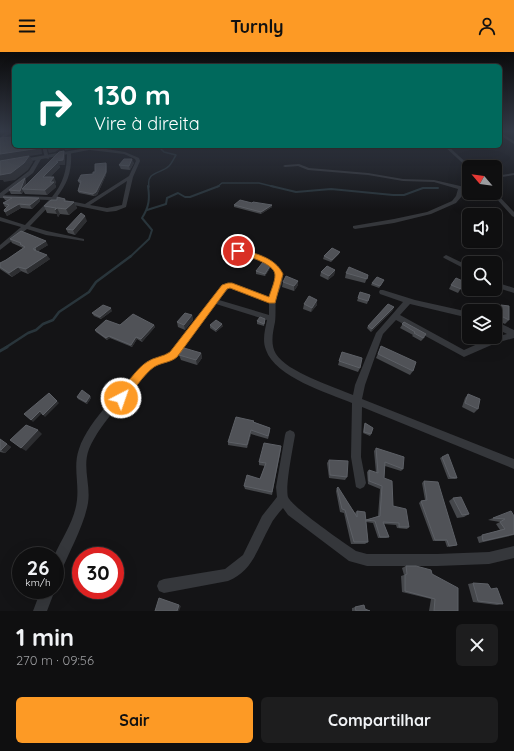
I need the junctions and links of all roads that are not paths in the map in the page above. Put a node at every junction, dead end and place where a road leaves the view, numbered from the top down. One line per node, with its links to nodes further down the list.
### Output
1 (51, 157): 4 (street)
2 (70, 157): 13 (street)
3 (135, 157): 9 (street)
4 (47, 158): 5 (street)
5 (39, 159): 6 (street); 12 (street)
6 (0, 165)
7 (285, 166): 11 (street)
8 (514, 174): 10 (street)
9 (131, 177): 15 (street); 15 (street)
10 (502, 177)
11 (461, 188): 19 (street)
12 (0, 195): 13 (street)
13 (53, 200): 15 (street); 18 (street)
14 (500, 200): 16 (street)
15 (85, 206)
16 (514, 215)
17 (0, 219): 18 (street)
18 (26, 227): 20 (street); 21 (street)
19 (355, 227)
20 (82, 240)
21 (0, 248)
22 (224, 249): 29 (street)
23 (446, 257): 24 (street)
24 (462, 265)
25 (502, 287): 26 (street)
26 (514, 291)
27 (383, 292): 30 (street)
28 (214, 301): 29 (street); 33 (street); 41 (street)
29 (272, 301): 33 (street)
30 (407, 302): 31 (street); 32 (street)
31 (462, 313)
32 (396, 316): 35 (street); 36 (street)
33 (271, 318): 36 (street)
34 (502, 328): 35 (street)
35 (514, 335)
36 (357, 401): 38 (street); 39 (street)
37 (290, 435): 40 (street)
38 (514, 464)
39 (360, 483)
40 (283, 499): 42 (street); 43 (street)
41 (63, 547)
42 (514, 552)
43 (164, 586)
44 (45, 599): 45 (street)
45 (40, 611)

